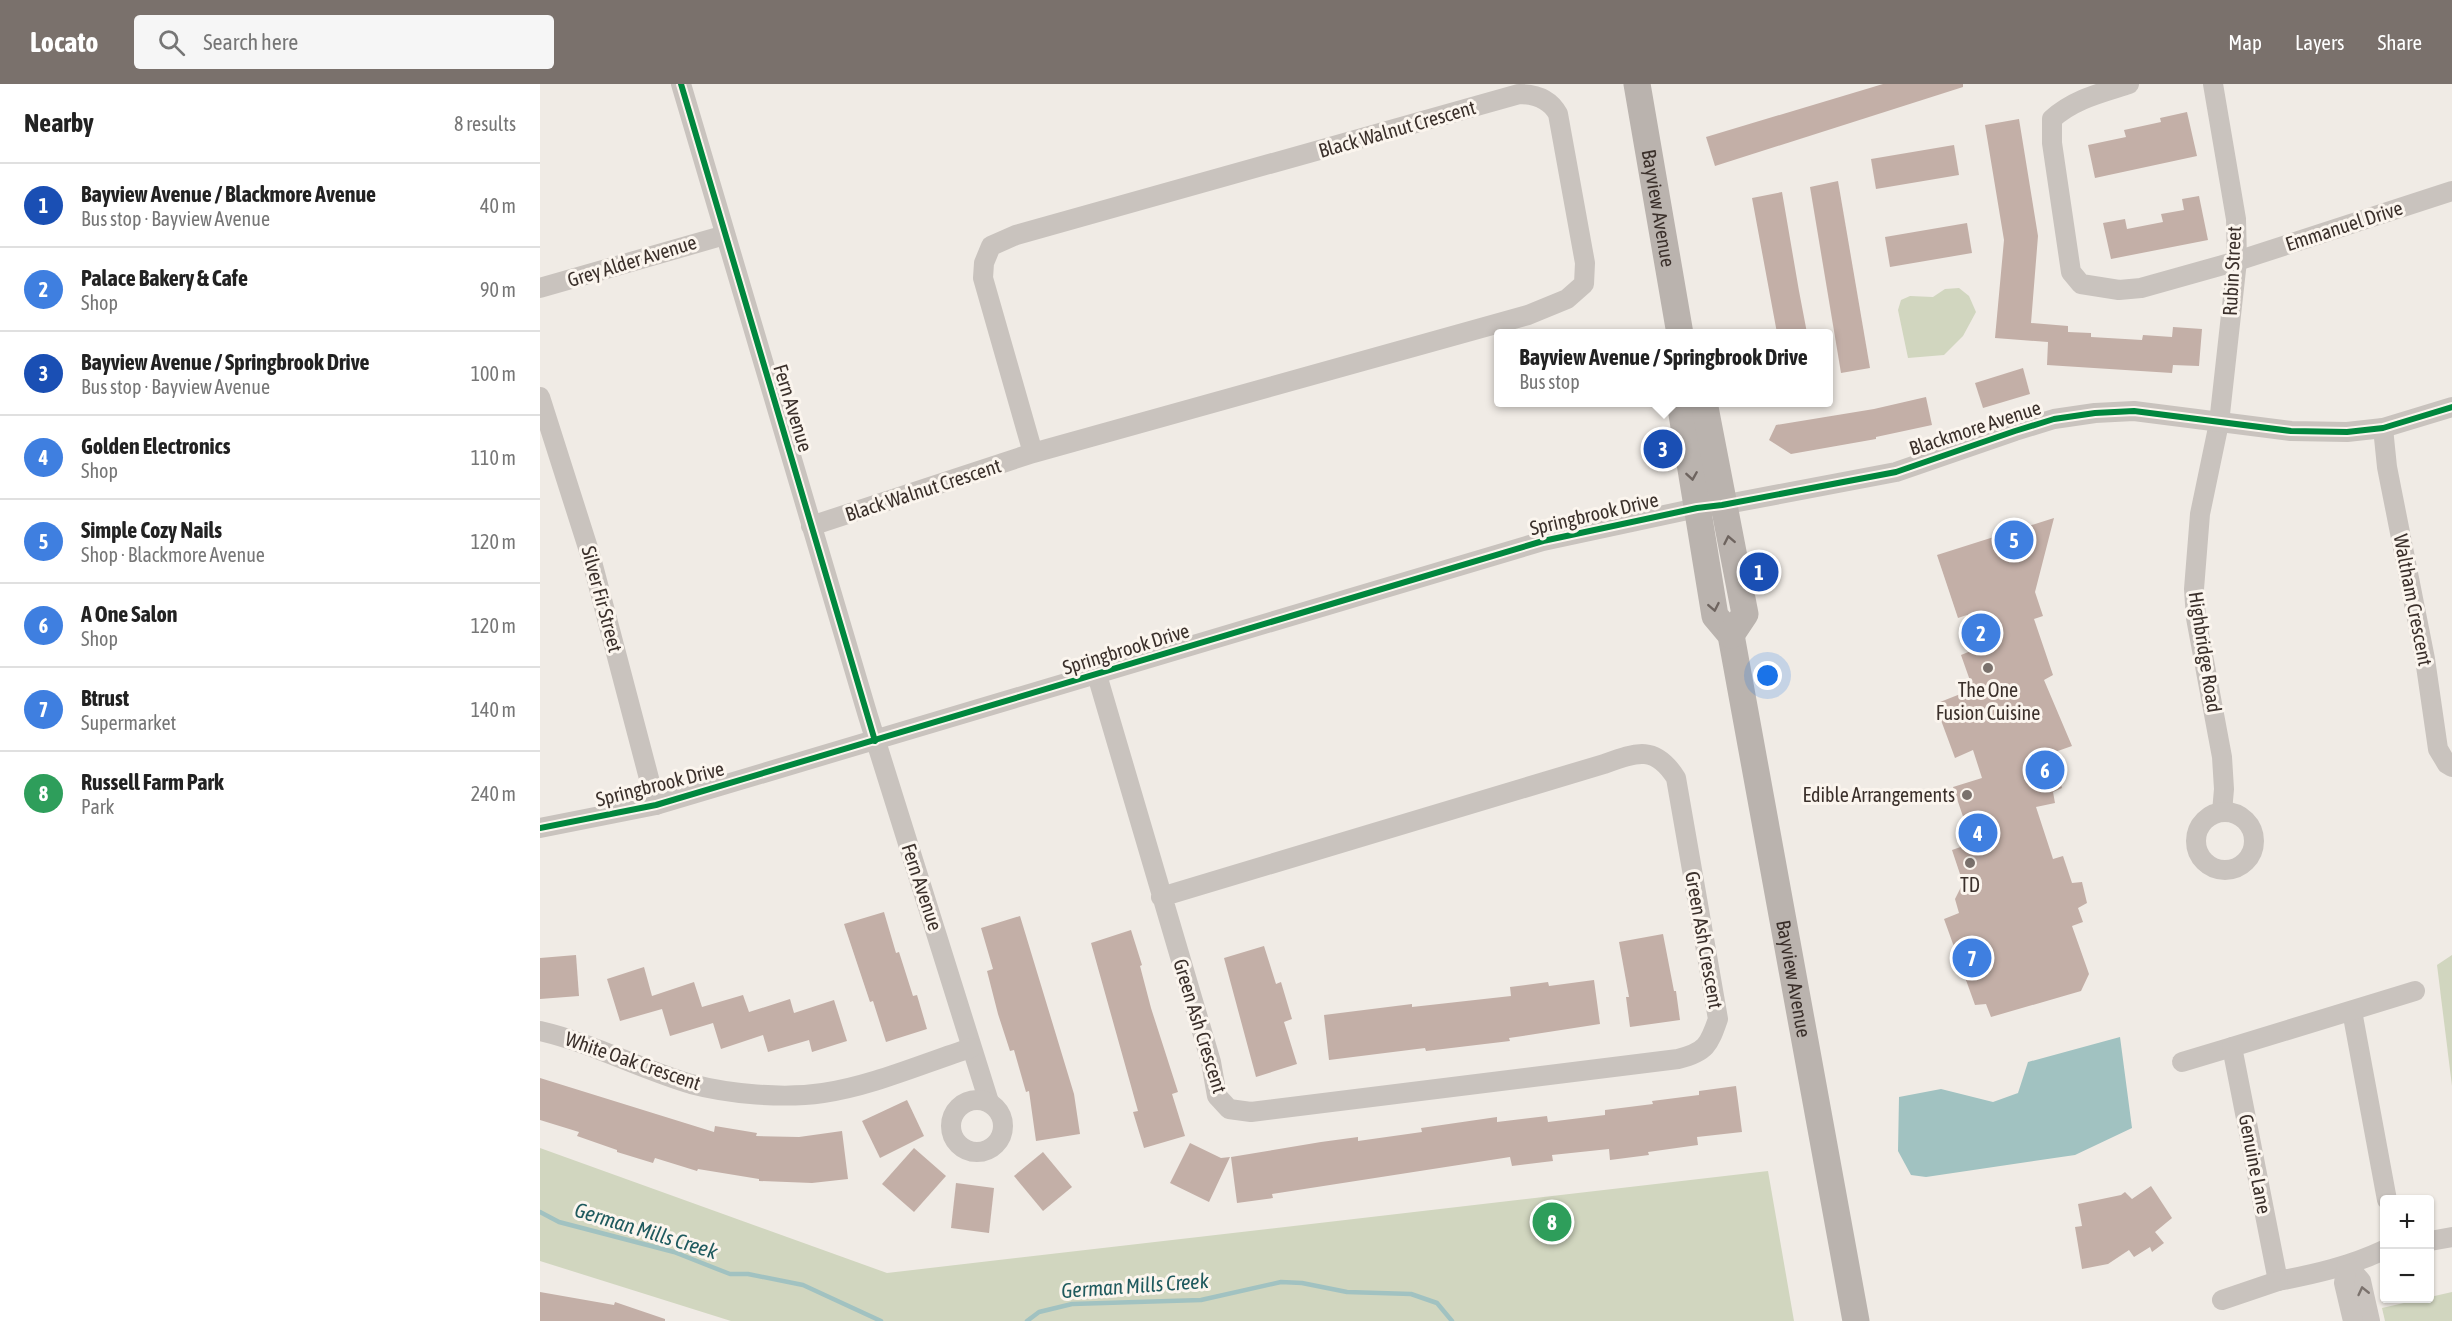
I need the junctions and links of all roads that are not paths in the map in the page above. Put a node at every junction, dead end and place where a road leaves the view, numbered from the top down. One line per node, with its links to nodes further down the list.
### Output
1 (681, 84): 6 (street, Fern Avenue)
2 (1637, 84): 9 (main road, Bayview Avenue)
3 (2129, 84): 7 (street, Emmanuel Drive)
4 (2213, 84): 7 (street, Rubin Street)
5 (2452, 191): 7 (street, Emmanuel Drive)
6 (725, 235): 8 (street, Grey Alder Avenue); 18 (street, Fern Avenue)
7 (2237, 261): 14 (street, Rubin Street)
8 (540, 288)
9 (1679, 329)
10 (540, 397): 22 (street, Silver Fir Street)
11 (1681, 407): 17 (main road, Bayview Avenue, one-way to 17)
12 (1704, 407): 17 (main road, Bayview Avenue)
13 (2452, 407): 15 (street, Blackmore Avenue)
14 (2219, 423): 15 (street, Blackmore Avenue); 17 (street, Blackmore Avenue); 23 (street, Highbridge Road)
15 (2383, 428): 21 (street, Waltham Crescent)
16 (1034, 453): 16 (street, Black Walnut Crescent); 18 (street, Black Walnut Crescent)
17 (1710, 506): 19 (street, Springbrook Drive); 40 (main road, Bayview Avenue)
18 (812, 526): 20 (street, Fern Avenue)
19 (1097, 675): 20 (street, Springbrook Drive); 25 (street, Green Ash Crescent)
20 (875, 741): 22 (street, Springbrook Drive); 30 (street, Fern Avenue)
21 (2452, 767)
22 (656, 805): 24 (street, Springbrook Drive)
23 (2222, 812)
24 (540, 828)
25 (1161, 897): 25 (street, Green Ash Crescent)
26 (2415, 991): 27 (street)
27 (2352, 1011): 29 (street); 33 (street)
28 (540, 1031): 30 (street, White Oak Crescent)
29 (2232, 1047): 31 (street); 38 (street, Genuine Lane)
30 (971, 1048): 32 (street, Fern Avenue)
31 (2182, 1062)
32 (989, 1102)
33 (2386, 1195)
34 (2452, 1237): 35 (street)
35 (2434, 1239)
36 (2380, 1252): 37 (street)
37 (2347, 1265): 38 (street); 41 (street); 42 (street, one-way to 37)
38 (2278, 1281): 39 (street)
39 (2222, 1300)
40 (1856, 1321)
41 (2353, 1321)
42 (2370, 1321)

